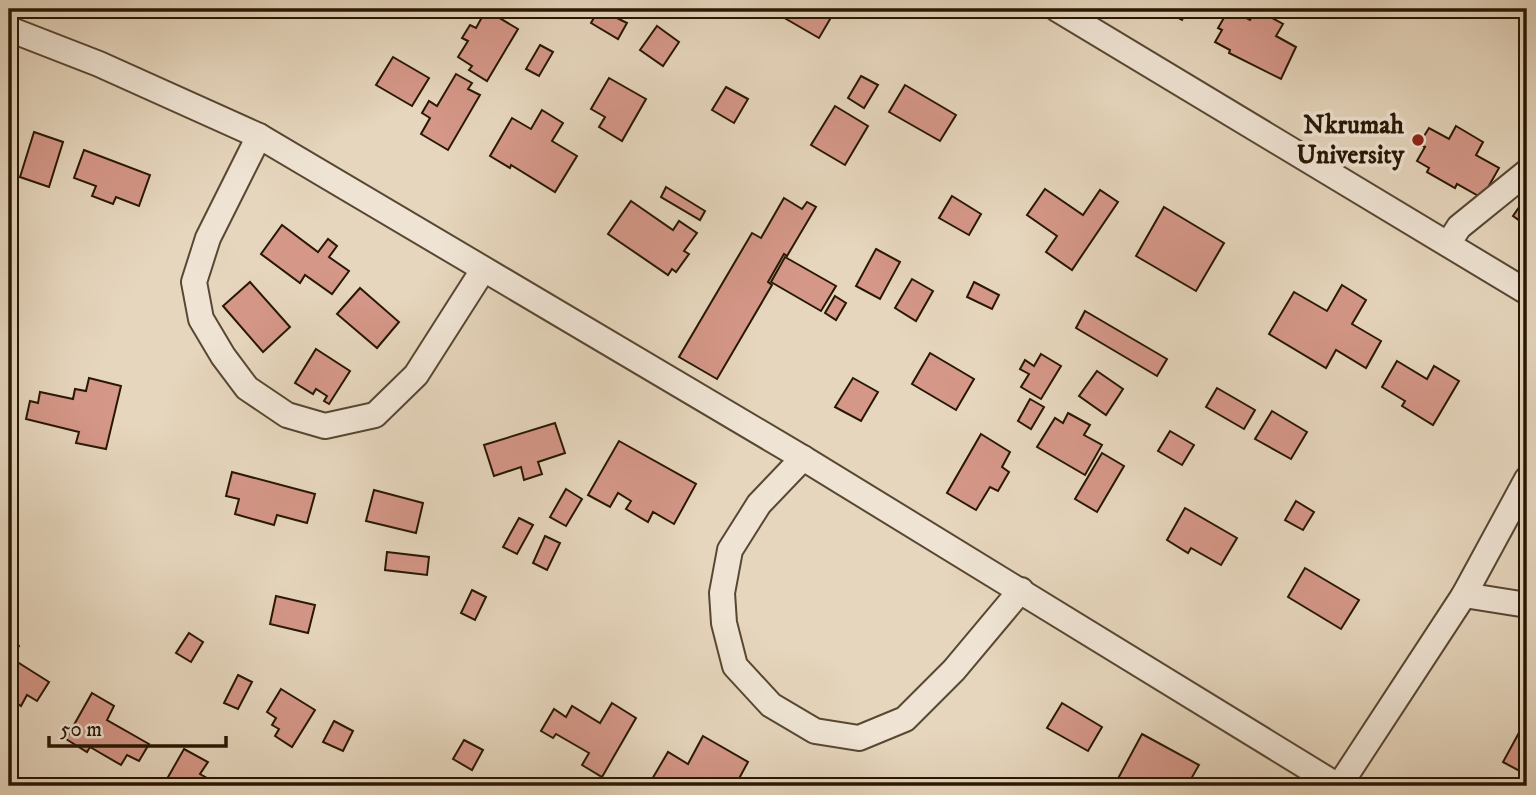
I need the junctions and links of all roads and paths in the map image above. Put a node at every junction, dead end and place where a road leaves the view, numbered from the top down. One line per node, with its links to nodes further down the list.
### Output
1 (1057, 9): 5 (street)
2 (9, 29): 3 (street)
3 (260, 136): 6 (street); 6 (street)
4 (1527, 172): 5 (street)
5 (1448, 244): 7 (street)
6 (484, 270): 8 (street)
7 (1527, 292)
8 (803, 458): 10 (street); 10 (street)
9 (1527, 479): 11 (street)
10 (1021, 590): 13 (street)
11 (1464, 595): 12 (street); 13 (street)
12 (1527, 606)
13 (1339, 786)

